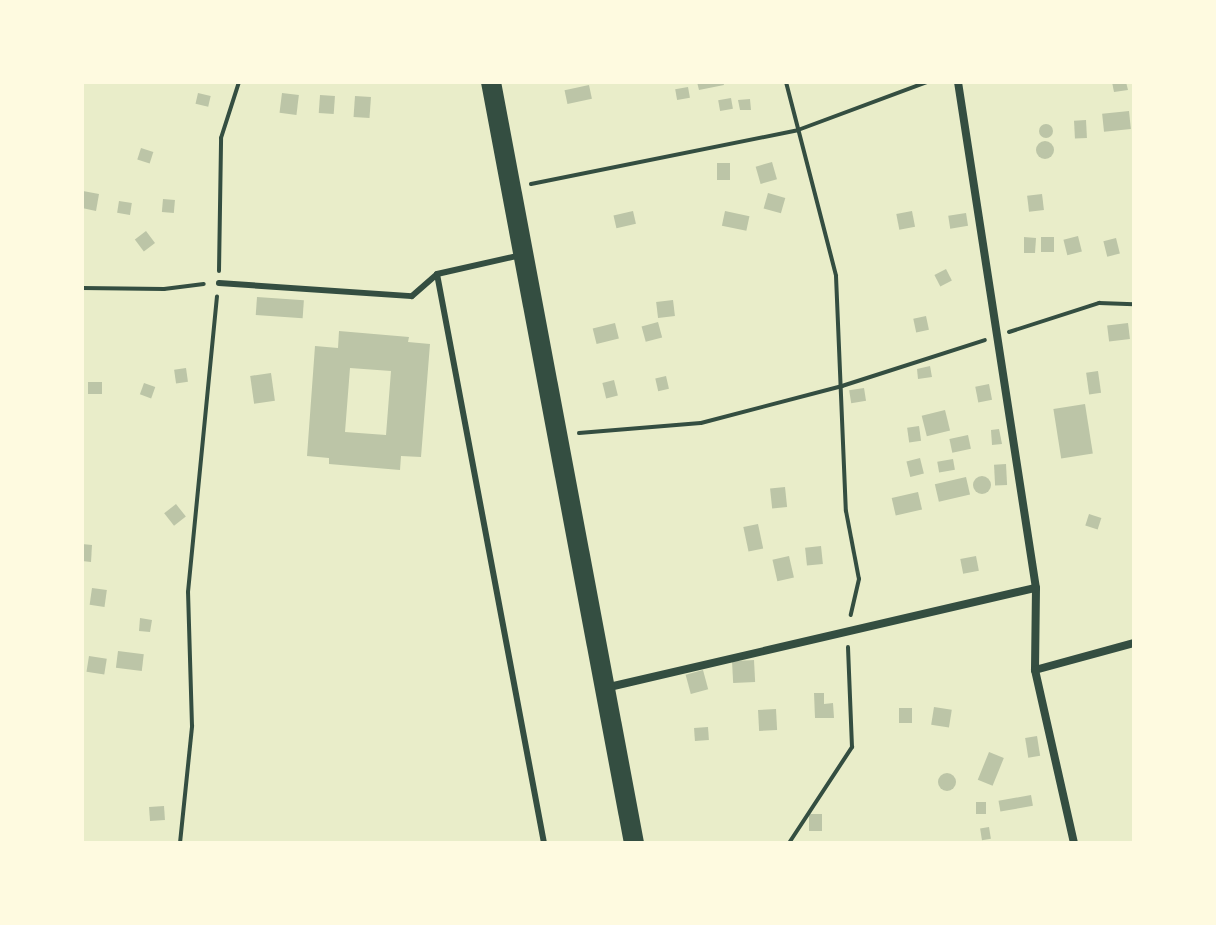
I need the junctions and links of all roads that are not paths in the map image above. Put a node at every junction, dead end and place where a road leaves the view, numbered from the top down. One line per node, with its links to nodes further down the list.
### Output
1 (491, 82): 3 (main road)
2 (958, 82): 6 (street)
3 (524, 254): 4 (lane); 9 (main road)
4 (437, 274): 5 (lane); 10 (lane)
5 (219, 283)
6 (1036, 588): 8 (street); 9 (street)
7 (1134, 643): 8 (street)
8 (1035, 670): 12 (street)
9 (605, 688): 11 (main road)
10 (544, 843)
11 (634, 843)
12 (1074, 843)

